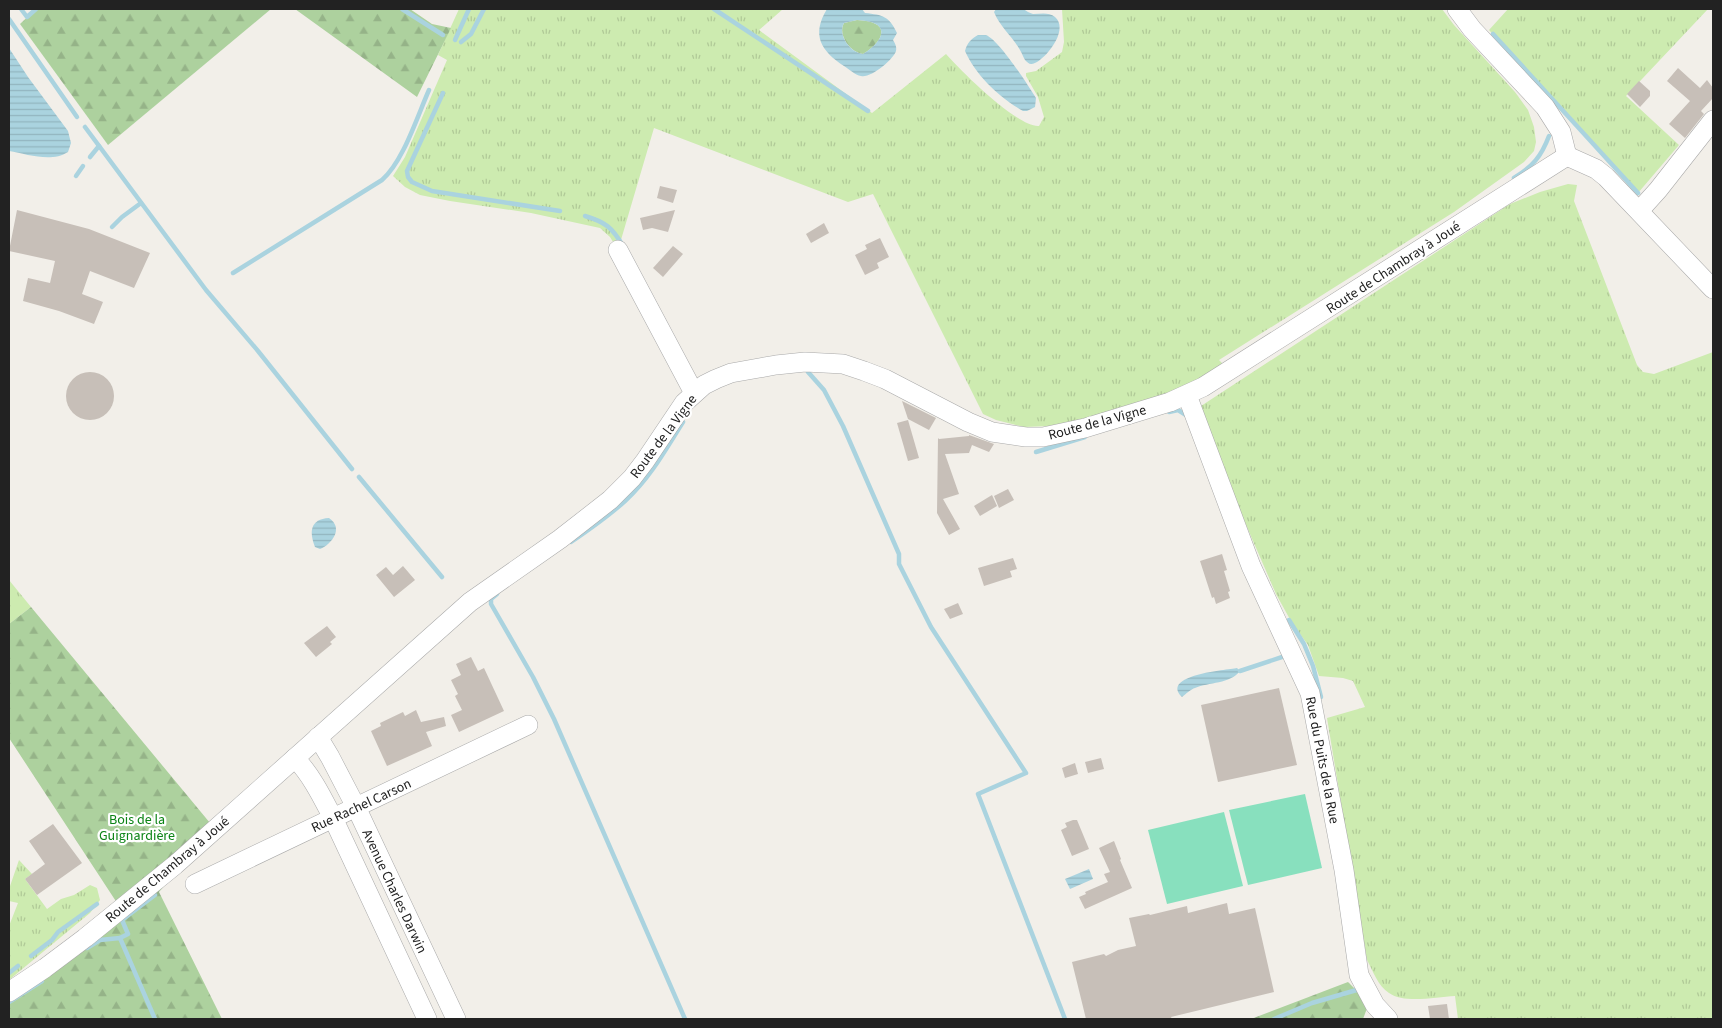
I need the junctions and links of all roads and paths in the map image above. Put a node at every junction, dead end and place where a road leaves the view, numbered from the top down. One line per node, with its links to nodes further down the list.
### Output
1 (1457, 9): 3 (street)
2 (1713, 120): 4 (street)
3 (1567, 156): 4 (street); 7 (street, Route de Chambray à Joué)
4 (1639, 212): 6 (street)
5 (618, 250): 8 (street)
6 (1713, 289)
7 (1219, 378): 9 (street, Route de la Vigne)
8 (694, 393): 9 (street, Route de la Vigne); 11 (street, Route de la Vigne)
9 (1187, 395): 19 (street, Rue du Puits de la Rue)
10 (528, 725): 13 (street, Rue Rachel Carson)
11 (318, 737): 12 (street, Route de Chambray à Joué); 13 (street, Avenue Charles Darwin)
12 (295, 758): 14 (street, Avenue Charles Darwin); 16 (street, Route de Chambray à Joué)
13 (356, 807): 14 (street, Rue Rachel Carson); 18 (street, Avenue Charles Darwin)
14 (333, 818): 15 (street, Rue Rachel Carson); 17 (street, Avenue Charles Darwin)
15 (195, 884)
16 (9, 992)
17 (427, 1019)
18 (456, 1019)
19 (1388, 1019)

